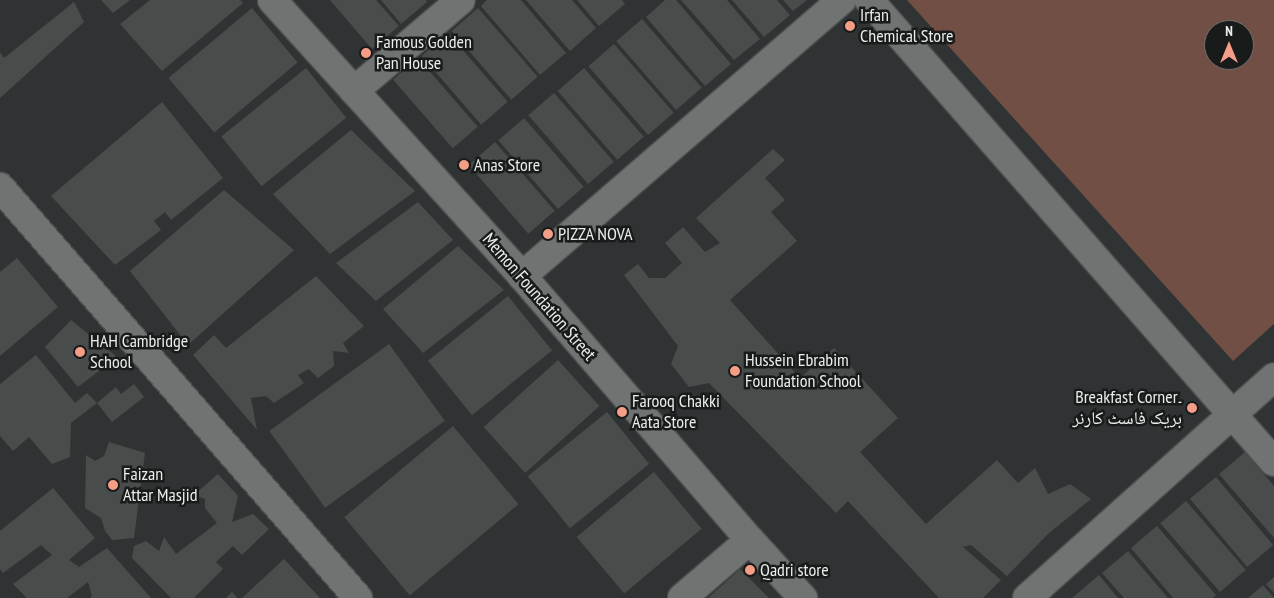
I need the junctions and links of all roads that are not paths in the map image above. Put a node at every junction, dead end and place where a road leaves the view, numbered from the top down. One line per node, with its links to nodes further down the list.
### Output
1 (272, 0): 5 (street, Memon Foundation Street)
2 (461, 0): 5 (street)
3 (842, 0): 7 (street)
4 (869, 0): 9 (street)
5 (354, 91): 7 (street, Memon Foundation Street)
6 (0, 186): 12 (street)
7 (522, 276): 11 (street, Memon Foundation Street)
8 (1274, 377): 9 (street)
9 (1232, 413): 10 (street); 15 (street)
10 (1274, 462)
11 (750, 540): 13 (street); 14 (street, Memon Foundation Street)
12 (358, 598)
13 (682, 598)
14 (803, 598)
15 (1028, 598)

